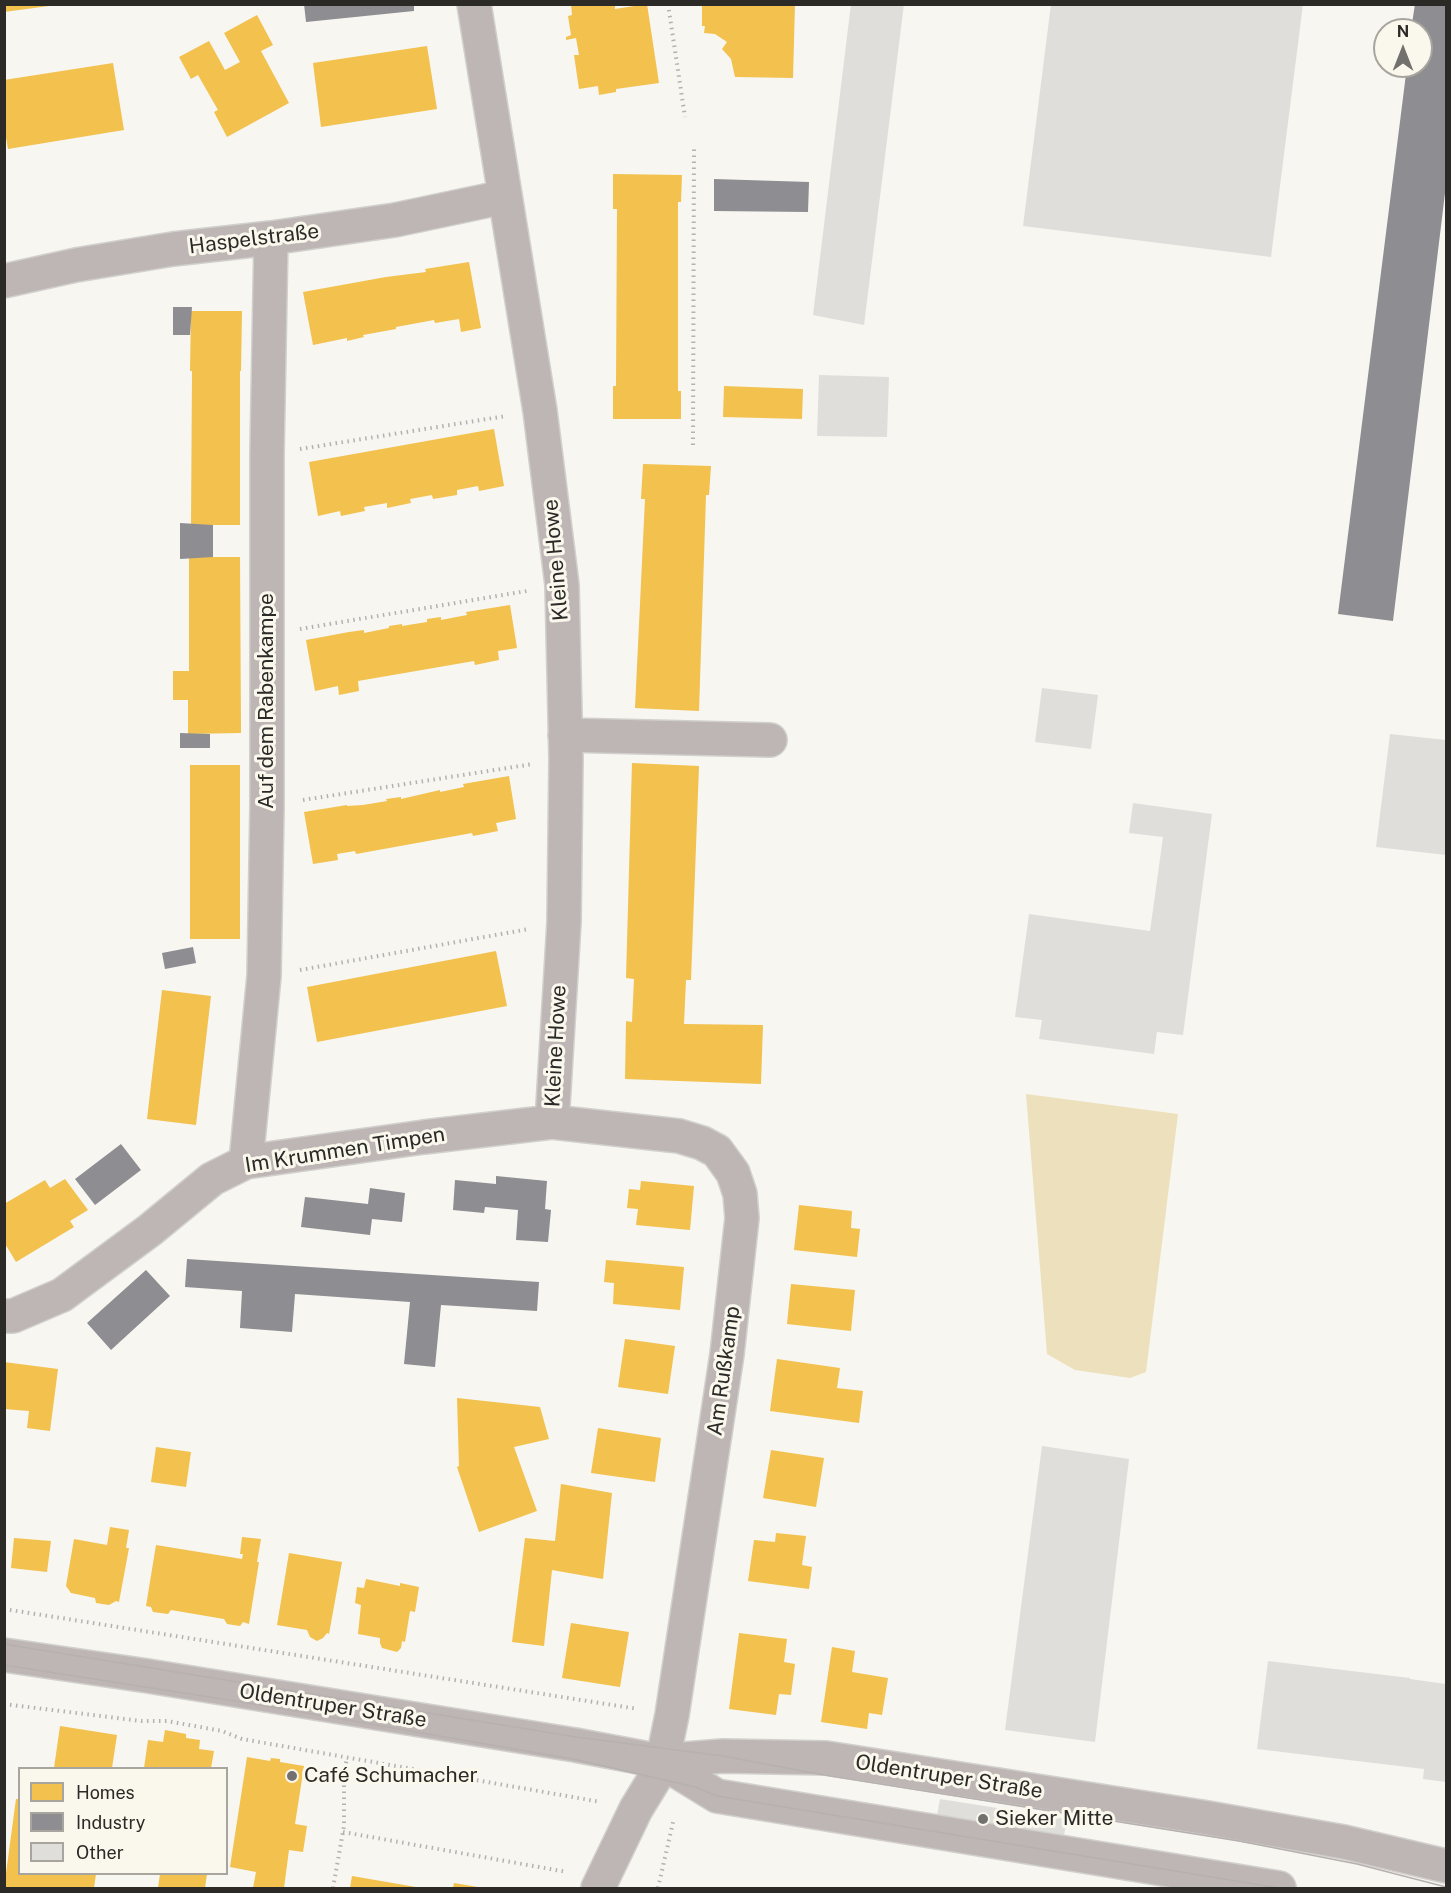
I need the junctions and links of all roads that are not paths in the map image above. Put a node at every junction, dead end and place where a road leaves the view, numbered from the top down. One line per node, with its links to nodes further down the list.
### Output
1 (474, 4): 2 (street, Kleine Howe)
2 (504, 197): 3 (street, Haspelstraße); 6 (street, Kleine Howe)
3 (272, 238): 4 (street, Haspelstraße); 8 (street, Auf dem Rabenkampe)
4 (4, 281)
5 (770, 740): 6 (street)
6 (566, 747): 7 (street, Kleine Howe)
7 (552, 1122): 8 (street, Im Krummen Timpen); 11 (street, Am Rußkamp)
8 (246, 1162): 9 (street, Im Krummen Timpen)
9 (4, 1316)
10 (4, 1655): 11 (street, Oldentruper Straße)
11 (660, 1761): 12 (street, Oldentruper Straße); 13 (street, Am Rußkamp); 14 (street, Oldentruper Straße)
12 (1446, 1866)
13 (598, 1888)
14 (1279, 1888)

